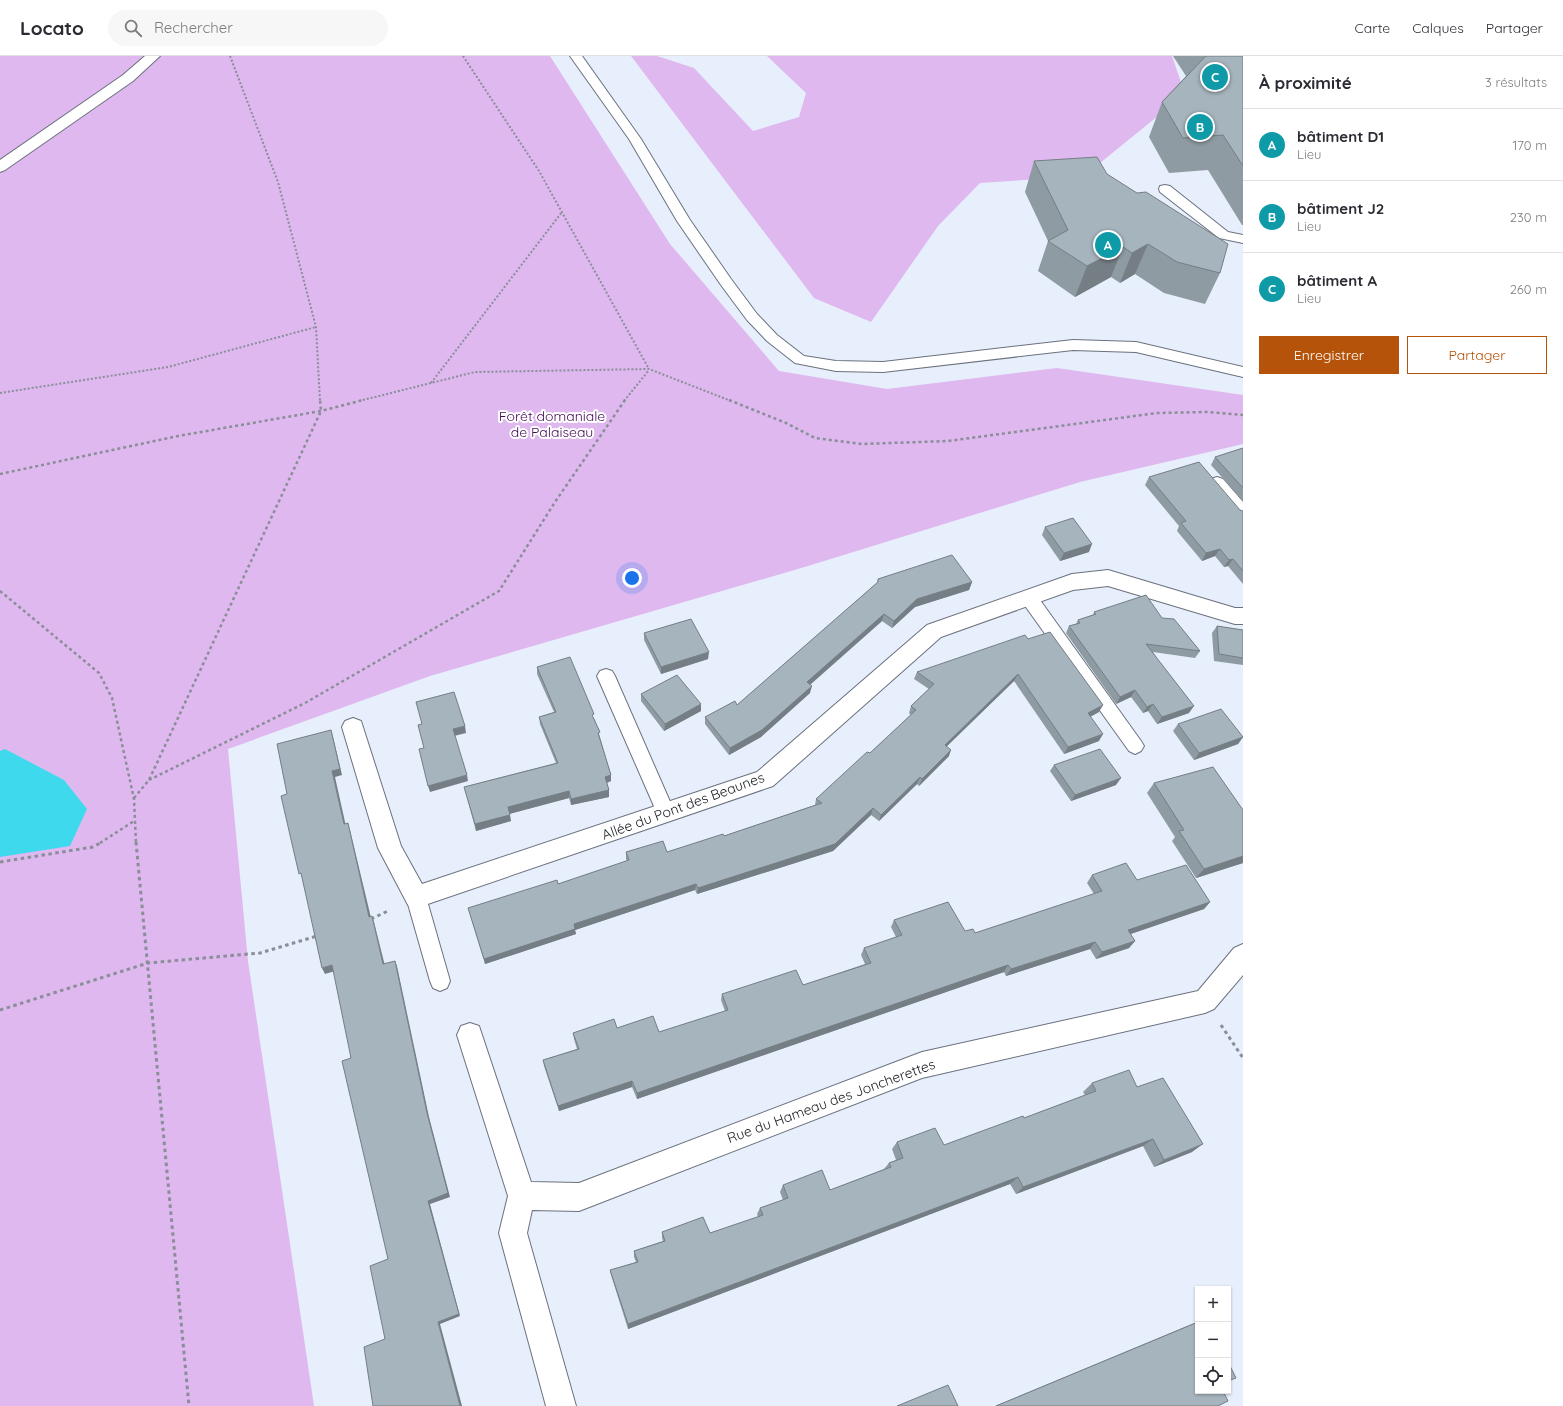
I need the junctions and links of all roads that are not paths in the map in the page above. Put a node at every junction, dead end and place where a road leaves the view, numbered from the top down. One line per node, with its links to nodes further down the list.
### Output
1 (153, 56): 3 (street)
2 (576, 56): 6 (lane)
3 (0, 167)
4 (1165, 189): 5 (lane)
5 (1243, 239)
6 (1243, 372)
7 (1209, 475): 8 (lane)
8 (1243, 513)
9 (1029, 598): 10 (street, Allée du Pont des Beaunes); 13 (lane); 14 (street, Allée du Pont des Beaunes)
10 (1243, 616)
11 (606, 676): 14 (lane)
12 (353, 727): 15 (street)
13 (1135, 746)
14 (666, 813): 15 (street, Allée du Pont des Beaunes)
15 (416, 897): 17 (lane)
16 (1243, 956): 19 (street, Rue du Hameau des Joncherettes)
17 (440, 981)
18 (470, 1036): 19 (street)
19 (522, 1196): 20 (street)
20 (561, 1406)

